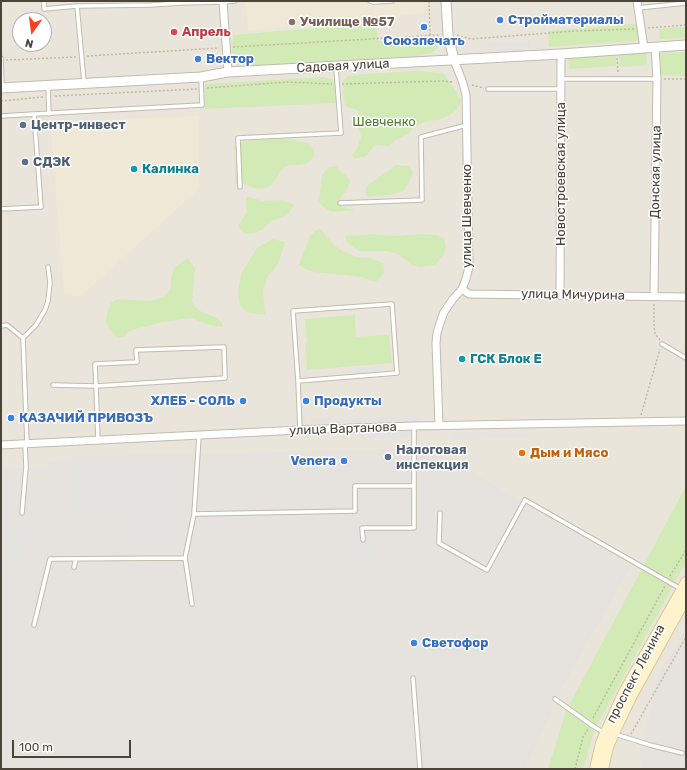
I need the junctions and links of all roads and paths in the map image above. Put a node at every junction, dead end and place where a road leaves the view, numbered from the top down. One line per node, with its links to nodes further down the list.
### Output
1 (44, 1): 12 (lane)
2 (234, 1): 8 (lane)
3 (370, 1): 4 (lane)
4 (392, 1)
5 (429, 1): 16 (path)
6 (446, 1): 15 (street, улица Шевченко)
7 (181, 2): 8 (lane); 9 (lane)
8 (223, 2): 18 (street)
9 (151, 3): 12 (lane)
10 (686, 3): 11 (lane)
11 (638, 5): 14 (street)
12 (78, 6): 23 (lane)
13 (686, 25): 14 (path)
14 (641, 29): 15 (path); 19 (street)
15 (448, 35): 16 (path); 25 (street, улица Шевченко)
16 (430, 36): 18 (path)
17 (686, 46): 20 (street, Садовая улица)
18 (227, 47): 23 (path); 27 (street)
19 (644, 48): 20 (street, Садовая улица); 21 (street, Садовая улица)
20 (655, 48): 31 (street, Донская улица)
21 (617, 50): 22 (street, Садовая улица); 29 (path)
22 (561, 54): 25 (street, Садовая улица); 30 (street, Новостроевская улица)
23 (82, 57): 24 (path); 34 (lane)
24 (1, 59): 37 (lane)
25 (454, 60): 26 (street, Садовая улица); 33 (street, улица Шевченко)
26 (336, 66): 27 (street, Садовая улица); 35 (lane)
27 (228, 72): 28 (street, Садовая улица)
28 (201, 77): 34 (street, Садовая улица); 38 (lane)
29 (619, 78): 30 (lane); 31 (lane)
30 (562, 79): 40 (street, Новостроевская улица)
31 (657, 79): 32 (path); 53 (street, Донская улица)
32 (686, 79)
33 (463, 83): 35 (path); 39 (path); 46 (street, улица Шевченко)
34 (84, 84): 36 (street, Садовая улица)
35 (338, 84): 38 (path); 47 (lane)
36 (48, 86): 37 (street, Садовая улица); 41 (lane)
37 (1, 88)
38 (202, 89): 41 (path); 44 (lane)
39 (488, 89): 40 (lane)
40 (561, 89): 52 (street, Новостроевская улица)
41 (48, 97): 42 (path); 44 (lane)
42 (1, 101)
43 (34, 114): 44 (lane); 45 (lane); 49 (lane)
44 (49, 114)
45 (1, 116)
46 (467, 125): 48 (lane); 51 (street, улица Шевченко)
47 (240, 187)
48 (340, 203)
49 (1, 209)
50 (48, 267): 56 (lane)
51 (462, 289): 52 (street, улица Мичурина); 64 (street, улица Шевченко)
52 (560, 295): 53 (street, улица Мичурина)
53 (654, 296): 54 (street, улица Мичурина); 57 (path)
54 (686, 297)
55 (1, 326): 56 (lane)
56 (23, 338): 69 (lane)
57 (662, 344): 58 (lane); 63 (path)
58 (686, 358)
59 (298, 381): 59 (lane); 66 (lane)
60 (53, 386): 61 (lane)
61 (96, 386): 61 (lane); 68 (lane)
62 (686, 421): 63 (street, улица Вартанова)
63 (639, 423): 64 (street, улица Вартанова)
64 (439, 425): 65 (street, улица Вартанова)
65 (414, 426): 66 (street, улица Вартанова); 71 (lane)
66 (300, 430): 67 (street, улица Вартанова)
67 (199, 436): 68 (street, улица Вартанова); 74 (lane)
68 (98, 441): 69 (street, улица Вартанова)
69 (26, 444): 70 (street, улица Вартанова); 72 (lane)
70 (1, 445)
71 (414, 486): 74 (lane); 75 (lane)
72 (22, 513)
73 (440, 513): 80 (lane)
74 (194, 514): 77 (lane)
75 (363, 540)
76 (686, 550): 80 (path)
77 (185, 558): 78 (lane); 82 (lane)
78 (76, 559): 79 (lane); 83 (lane)
79 (74, 567)
80 (668, 580): 81 (lane); 87 (path)
81 (685, 590): 88 (main road, проспект Ленина)
82 (192, 604)
83 (34, 625)
84 (686, 637): 89 (path)
85 (413, 678): 91 (lane)
86 (555, 699): 87 (lane)
87 (590, 724): 88 (lane); 92 (path)
88 (609, 734): 89 (lane); 93 (main road, проспект Ленина); 94 (main road, проспект Ленина)
89 (629, 738): 90 (lane)
90 (682, 753)
91 (420, 769)
92 (575, 769)
93 (595, 769)
94 (603, 769)

